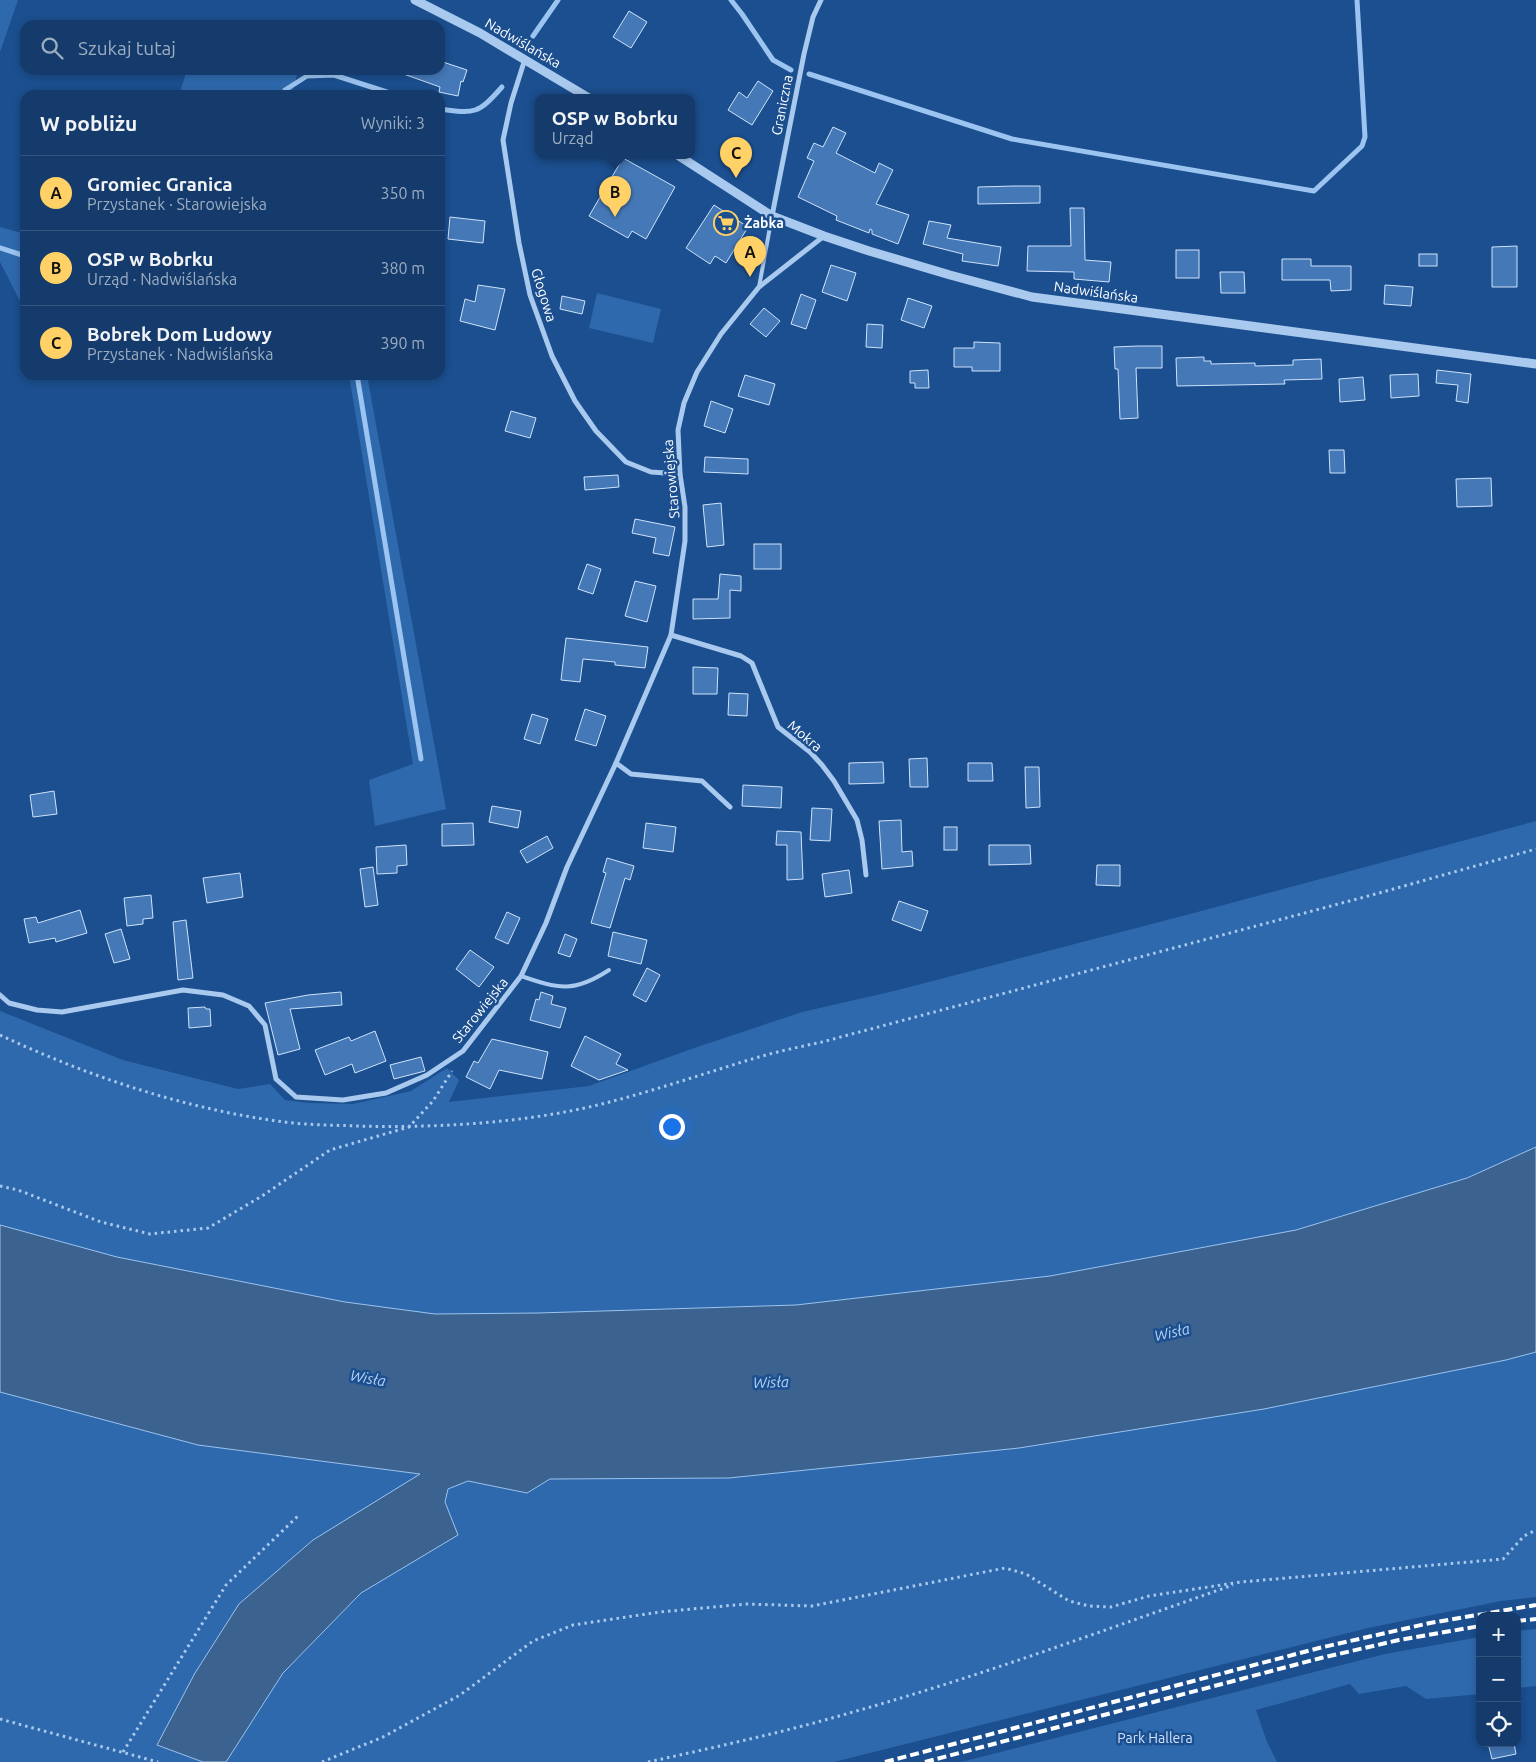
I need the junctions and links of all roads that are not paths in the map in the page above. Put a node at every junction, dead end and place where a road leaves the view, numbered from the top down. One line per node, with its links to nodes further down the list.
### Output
1 (415, 0): 3 (street, Nadwiślańska)
2 (821, 0): 6 (street, Graniczna)
3 (525, 59): 4 (street, Nadwiślańska); 10 (street, Głogowa)
4 (582, 94)
5 (684, 159): 6 (street, Nadwiślańska)
6 (772, 216): 7 (street, Nadwiślańska); 8 (lane)
7 (824, 236): 8 (street, Starowiejska); 9 (street, Nadwiślańska)
8 (759, 287): 10 (street, Starowiejska)
9 (1536, 364)
10 (680, 474): 11 (street, Starowiejska)
11 (671, 635): 12 (street, Starowiejska); 14 (street, Mokra)
12 (616, 763): 13 (street); 16 (street, Starowiejska)
13 (730, 807)
14 (866, 875)
15 (609, 970): 16 (lane)
16 (521, 976): 17 (street, Starowiejska)
17 (0, 995)

